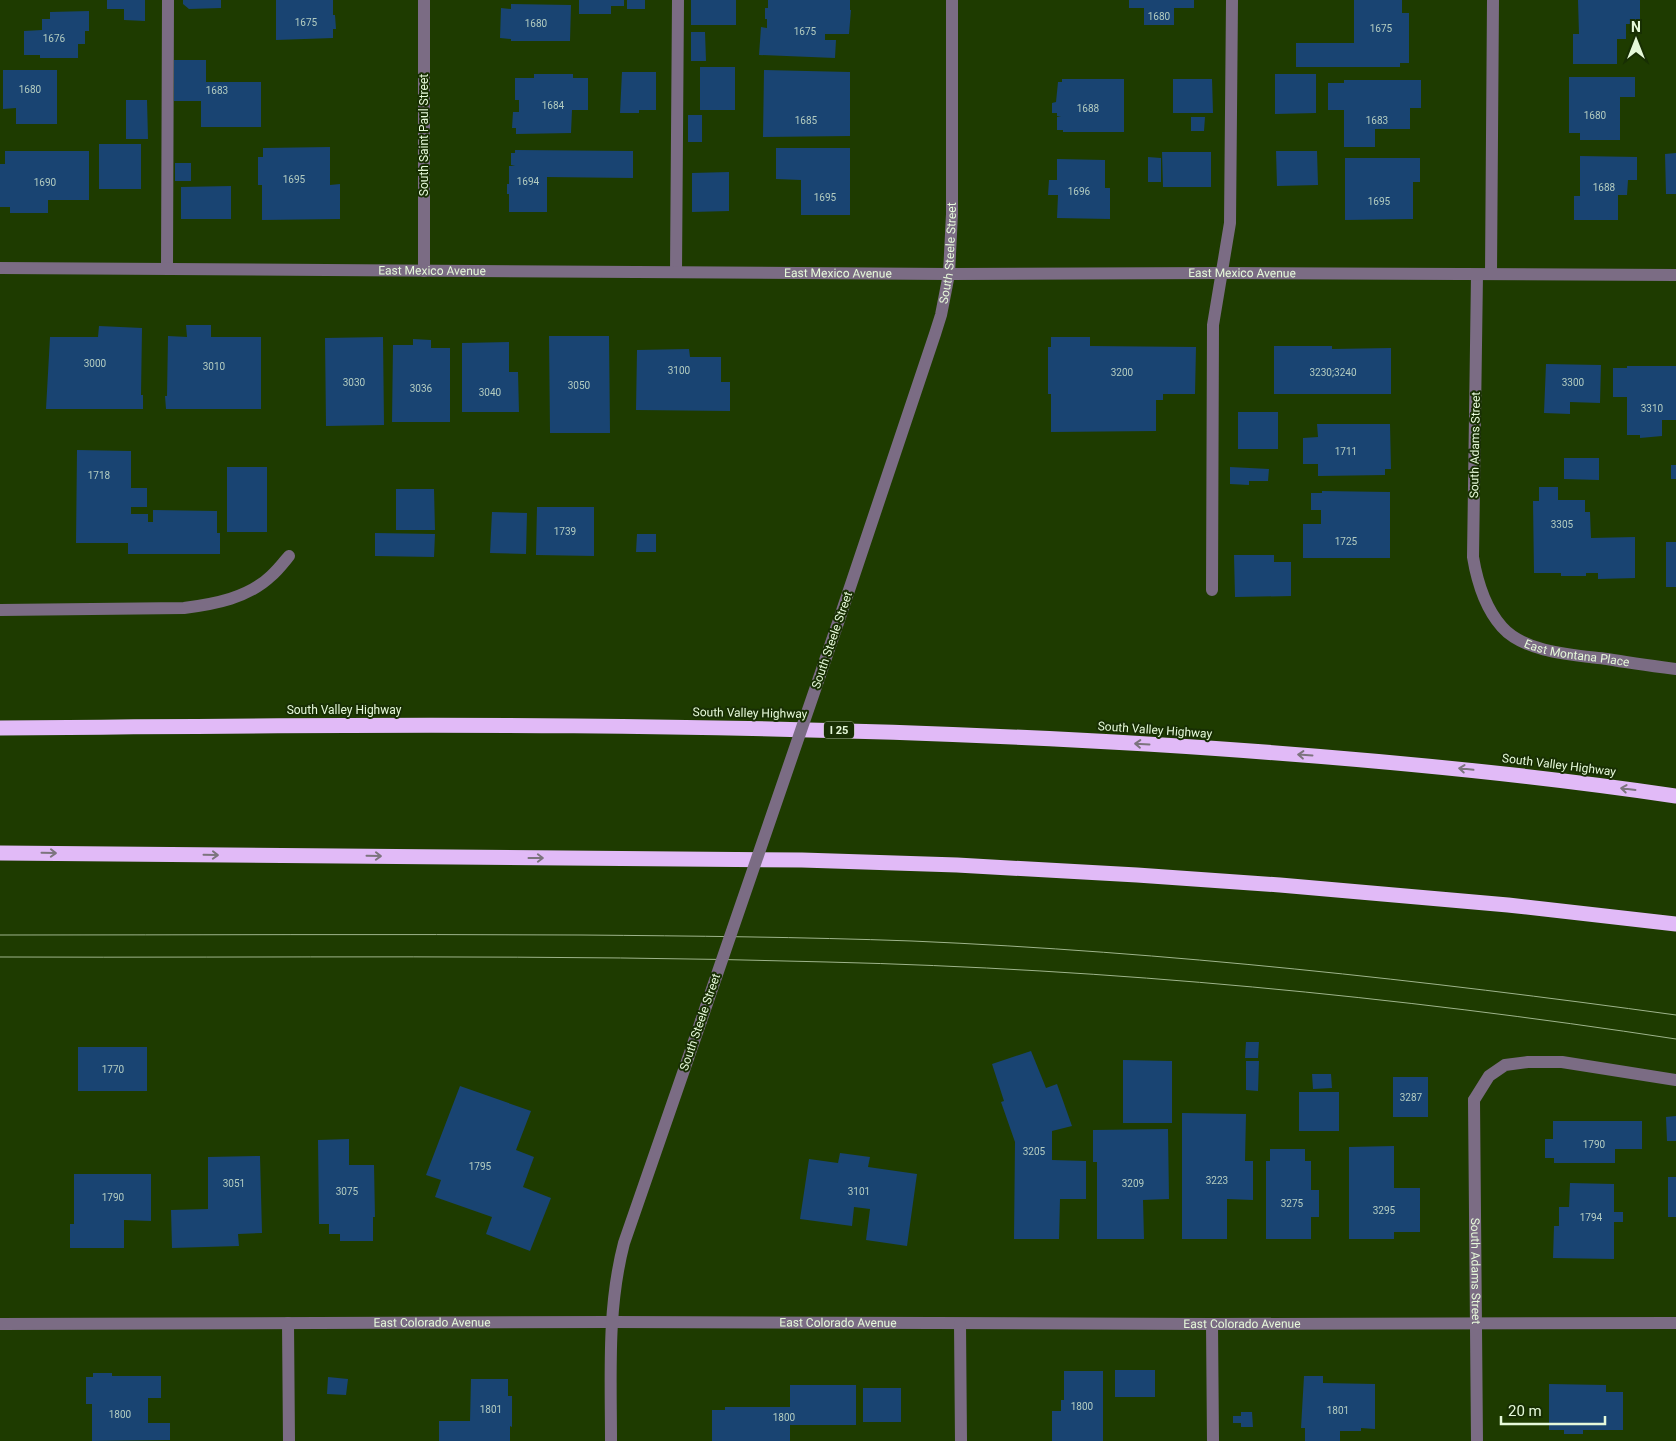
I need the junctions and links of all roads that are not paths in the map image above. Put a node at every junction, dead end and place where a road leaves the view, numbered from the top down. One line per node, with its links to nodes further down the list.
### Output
1 (168, 0): 8 (street)
2 (424, 0): 9 (street, South Saint Paul Street)
3 (678, 0): 10 (street)
4 (952, 0): 13 (street, South Steele Street)
5 (1232, 0): 11 (street)
6 (1492, 0): 12 (street)
7 (0, 268): 8 (street, East Mexico Avenue)
8 (168, 268): 9 (street, East Mexico Avenue)
9 (424, 270): 10 (street, East Mexico Avenue)
10 (676, 271): 13 (street, East Mexico Avenue)
11 (1222, 273): 13 (street, East Mexico Avenue); 14 (street, East Mexico Avenue); 17 (street)
12 (1491, 273): 14 (street, East Mexico Avenue); 15 (street, East Mexico Avenue)
13 (949, 274): 26 (street, South Steele Street, bridge)
14 (1477, 274): 19 (street, South Adams Street)
15 (1676, 275)
16 (289, 556): 18 (street)
17 (1212, 590)
18 (0, 610)
19 (1492, 612): 20 (street, East Montana Place)
20 (1676, 669)
21 (0, 728): 22 (highway, South Valley Highway / I 25, one-way to 21)
22 (1676, 796)
23 (0, 853): 24 (highway, one-way to 24)
24 (1676, 924)
25 (1676, 1080): 32 (street, South Adams Street)
26 (611, 1322): 27 (street, East Colorado Avenue); 30 (street, East Colorado Avenue); 34 (street)
27 (288, 1323): 29 (street, East Colorado Avenue); 33 (street)
28 (1676, 1323): 32 (street, East Colorado Avenue)
29 (0, 1324)
30 (960, 1324): 31 (street, East Colorado Avenue); 35 (street)
31 (1212, 1324): 32 (street, East Colorado Avenue); 36 (street)
32 (1476, 1324): 37 (street, South Adams Street)
33 (289, 1441)
34 (611, 1441)
35 (961, 1441)
36 (1213, 1441)
37 (1477, 1441)

